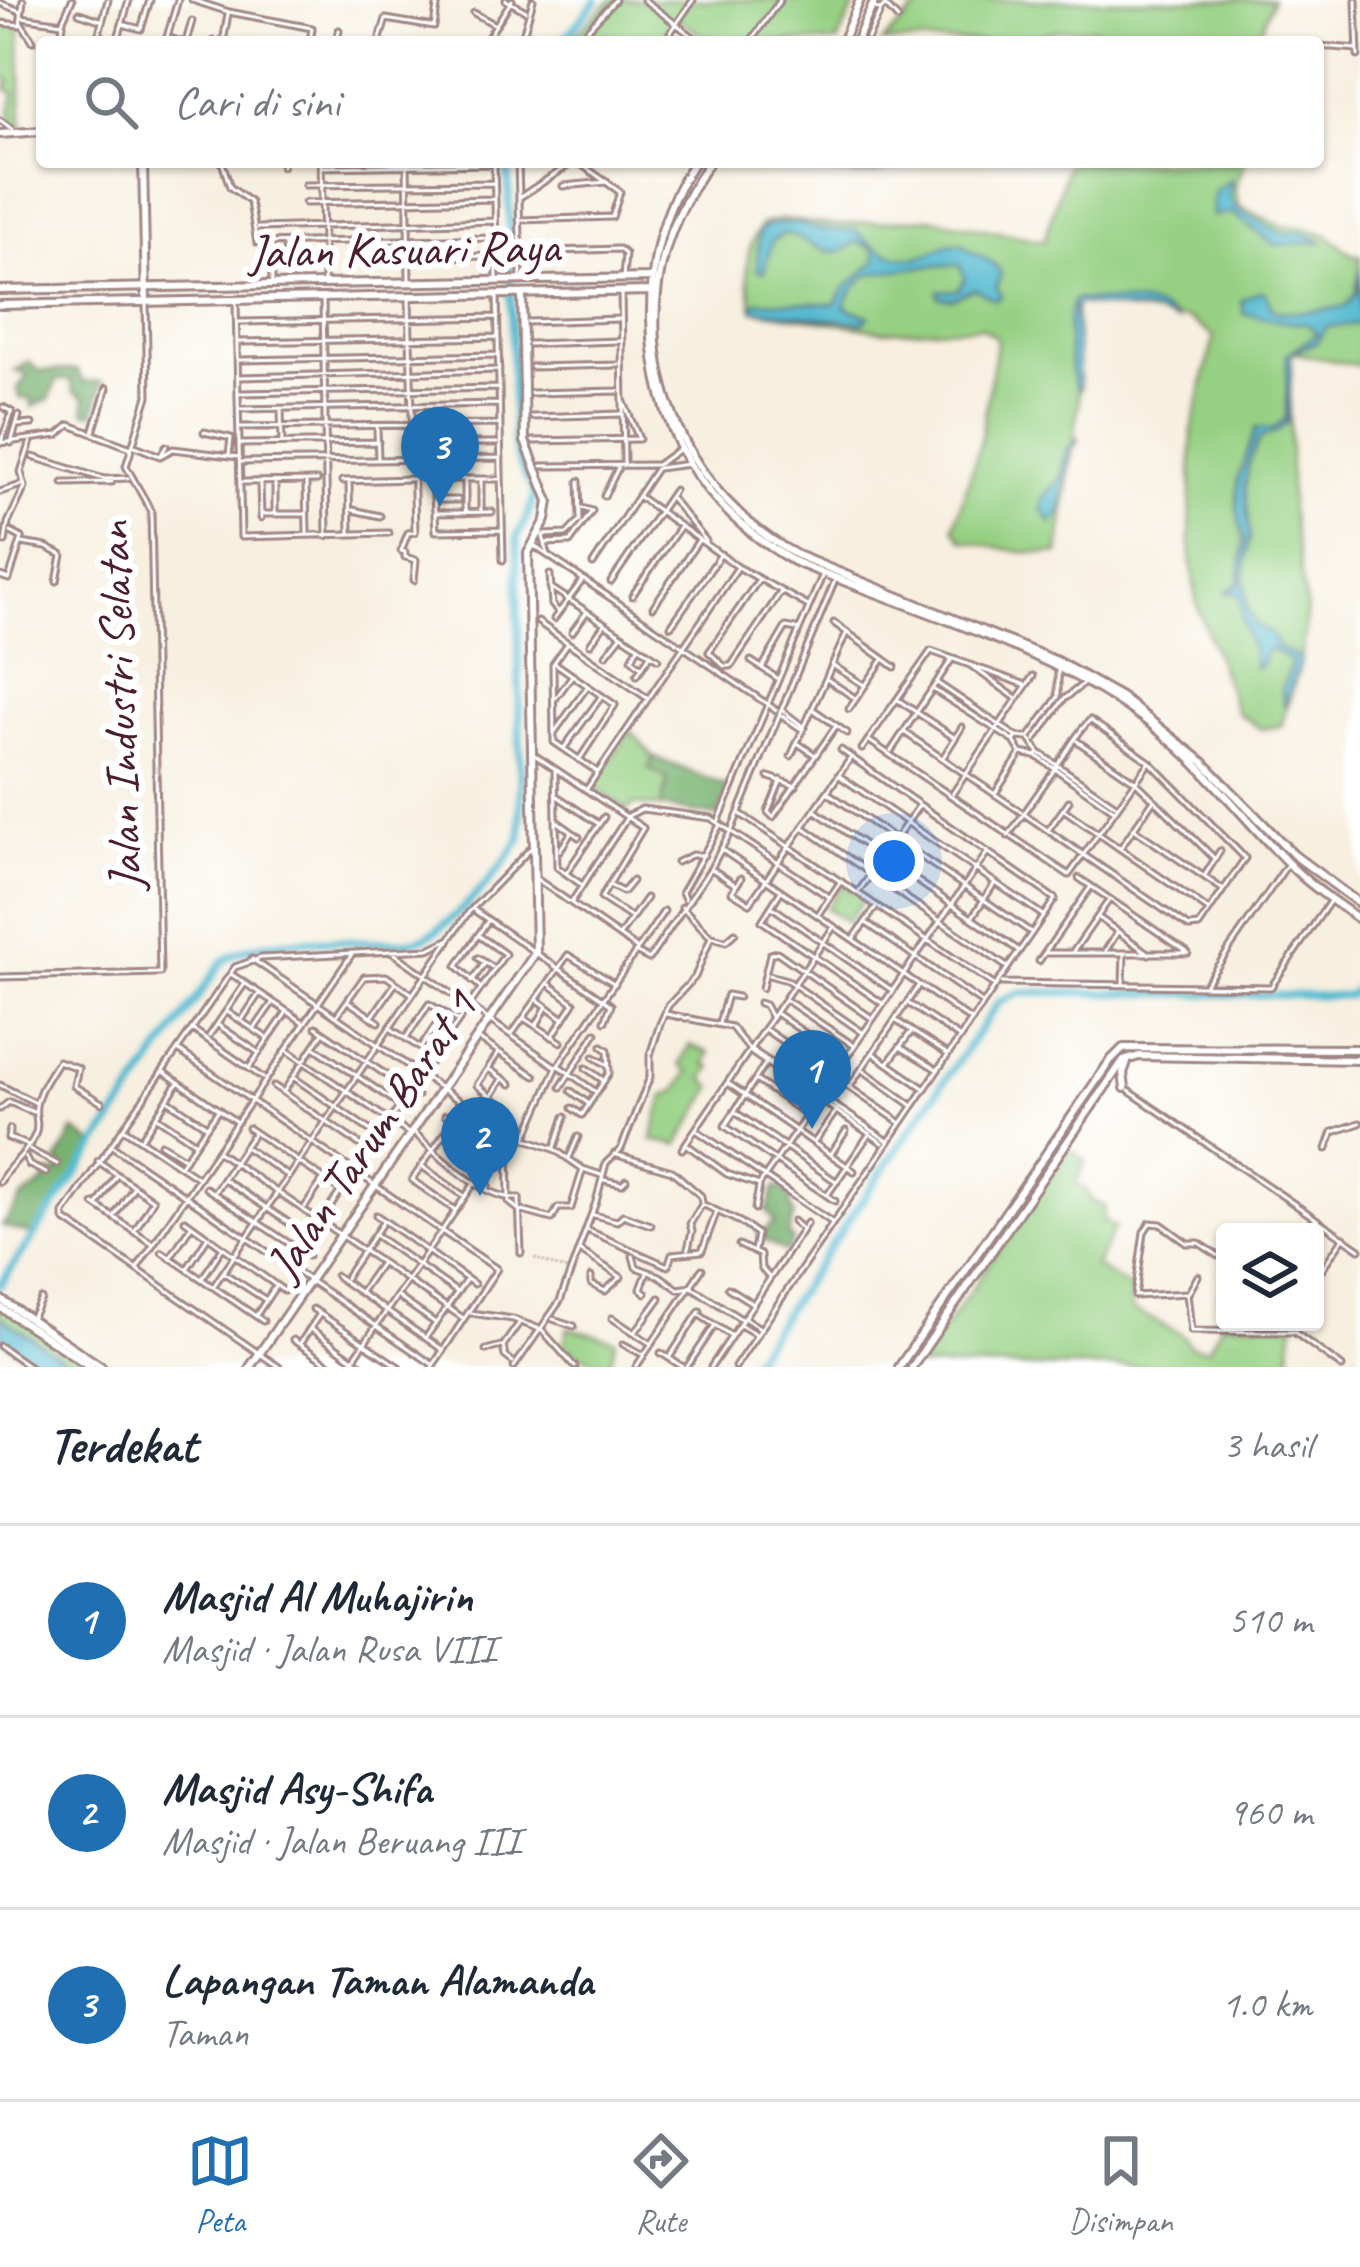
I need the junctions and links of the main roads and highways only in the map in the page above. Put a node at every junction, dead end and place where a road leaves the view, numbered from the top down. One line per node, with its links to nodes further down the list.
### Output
1 (860, 0): 3 (main road)
2 (876, 6): 4 (main road)
3 (845, 36)
4 (859, 36)
5 (36, 131): 6 (main road)
6 (0, 134)
7 (143, 168): 14 (main road)
8 (691, 168): 11 (main road)
9 (706, 168): 16 (main road)
10 (634, 278): 11 (main road, Jalan Kasuari Raya); 12 (main road, Jalan Kasuari Raya); 17 (main road)
11 (652, 278): 16 (main road)
12 (439, 281): 13 (main road, Jalan Kasuari Raya); 19 (main road)
13 (211, 285): 14 (main road, Jalan Kasuari Raya); 20 (main road)
14 (145, 286): 15 (main road, Jalan Kasuari Raya); 21 (main road)
15 (0, 290)
16 (656, 290): 17 (main road); 23 (main road); 23 (main road)
17 (634, 291): 18 (main road)
18 (520, 294): 19 (main road); 37 (main road, Jalan Tarum Barat 1)
19 (439, 296): 20 (main road)
20 (211, 301): 21 (main road)
21 (146, 302): 22 (main road)
22 (0, 305)
23 (815, 566): 24 (main road)
24 (1086, 679): 25 (main road); 26 (main road)
25 (1360, 904)
26 (1360, 920)
27 (1360, 1049): 33 (main road)
28 (1128, 1059): 29 (main road); 30 (main road); 34 (main road)
29 (1360, 1060)
30 (1125, 1088)
31 (2, 1304): 32 (main road)
32 (29, 1322): 35 (main road); 36 (main road)
33 (924, 1330): 34 (main road); 38 (main road)
34 (933, 1336): 39 (main road)
35 (91, 1367)
36 (102, 1367)
37 (252, 1367)
38 (899, 1367)
39 (912, 1367)

